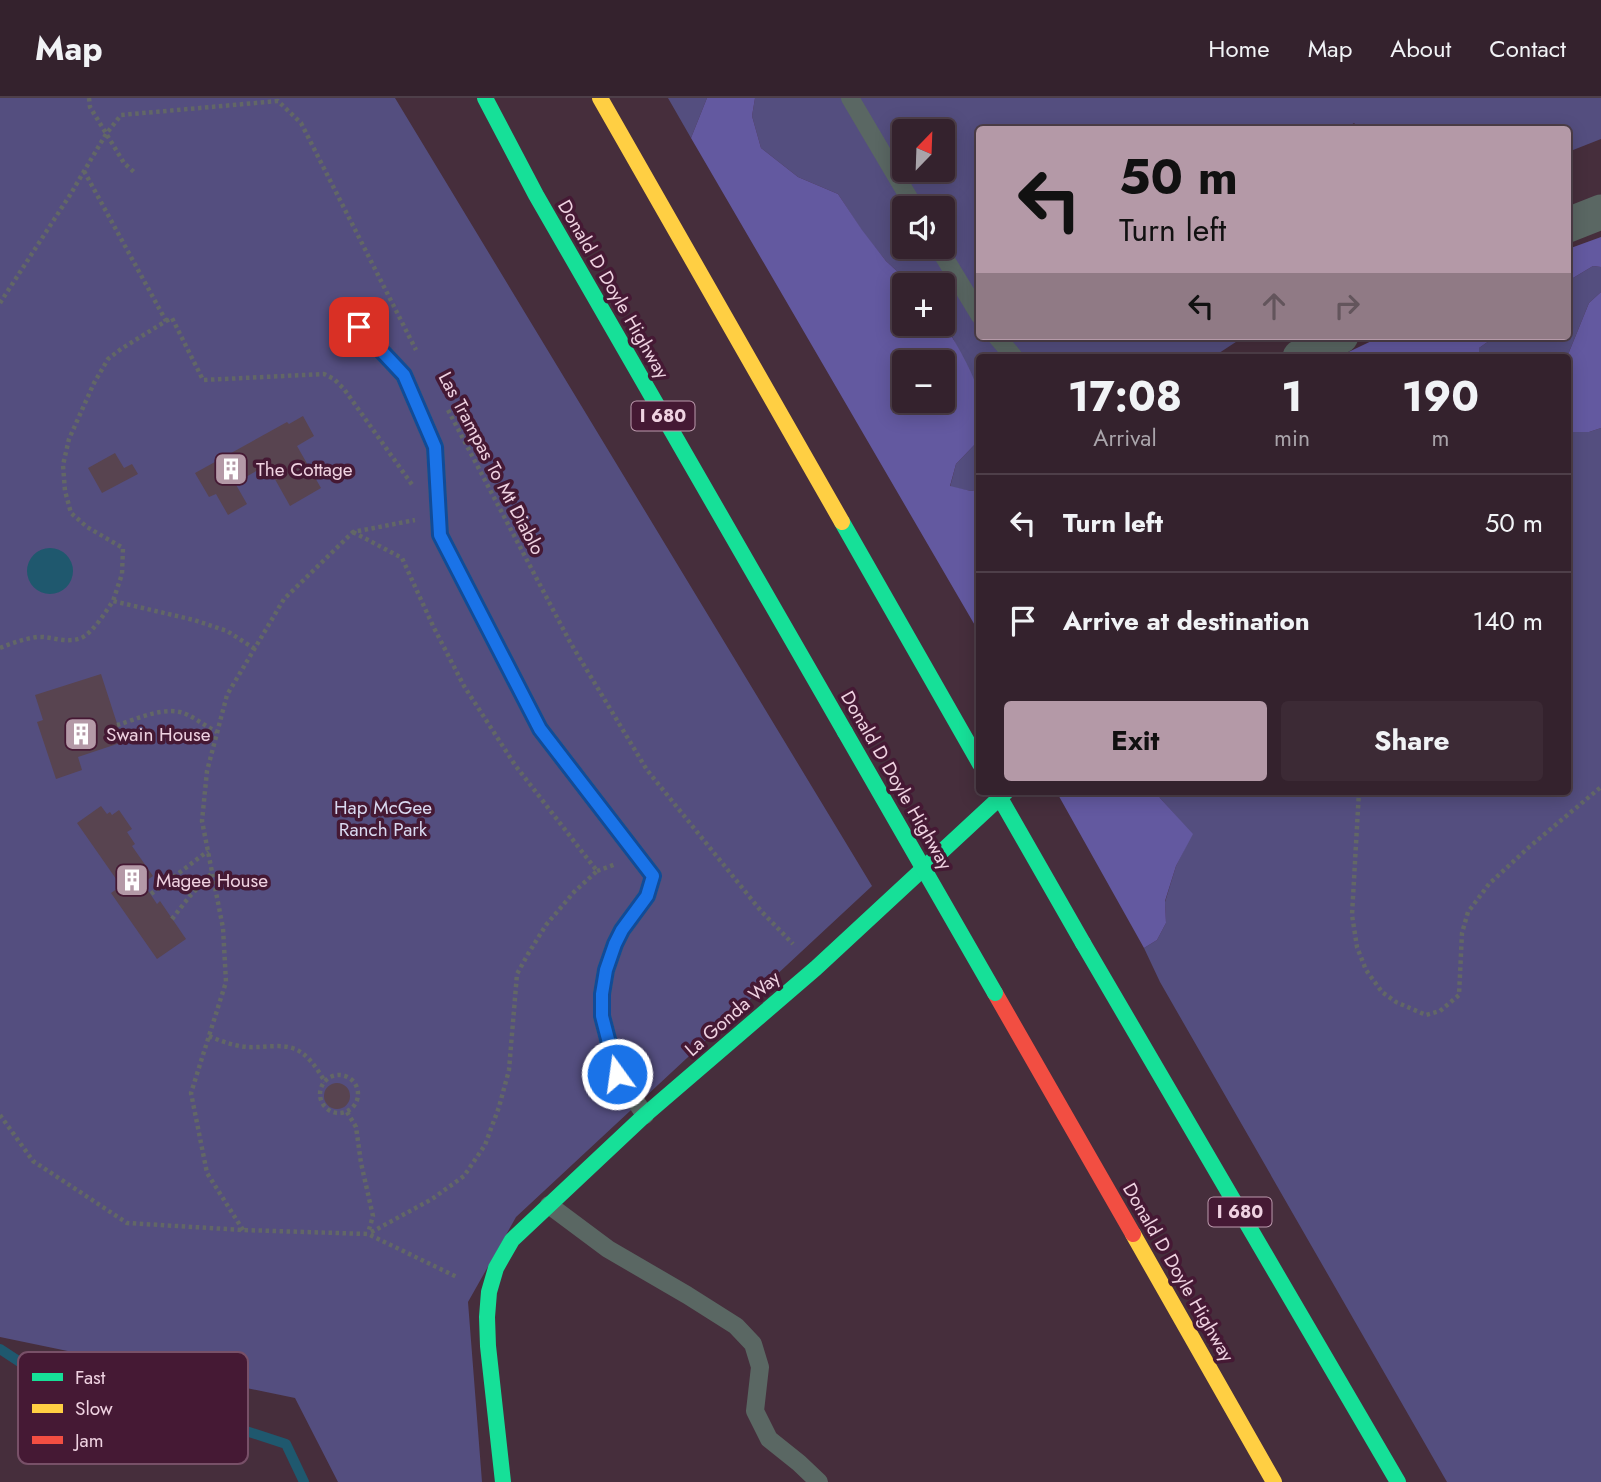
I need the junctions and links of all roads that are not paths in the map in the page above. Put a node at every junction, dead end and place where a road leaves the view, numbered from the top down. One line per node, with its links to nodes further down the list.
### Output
1 (485, 98): 21 (main road, Donald D Doyle Highway / I 680, bridge)
2 (600, 98): 14 (main road)
3 (850, 98): 4 (lane)
4 (908, 196)
5 (1601, 212): 6 (street)
6 (1571, 224)
7 (945, 259): 8 (lane)
8 (976, 309)
9 (359, 327): 17 (lane)
10 (999, 340): 12 (lane)
11 (1333, 340): 13 (street)
12 (1011, 354)
13 (1306, 354)
14 (976, 757)
15 (998, 795): 22 (main road, I 680, bridge)
16 (1003, 795): 17 (main road, La Gonda Way)
17 (645, 1115): 18 (main road, La Gonda Way)
18 (549, 1205): 19 (main road, La Gonda Way); 20 (lane)
19 (503, 1482)
20 (819, 1482)
21 (1274, 1482)
22 (1398, 1482)

